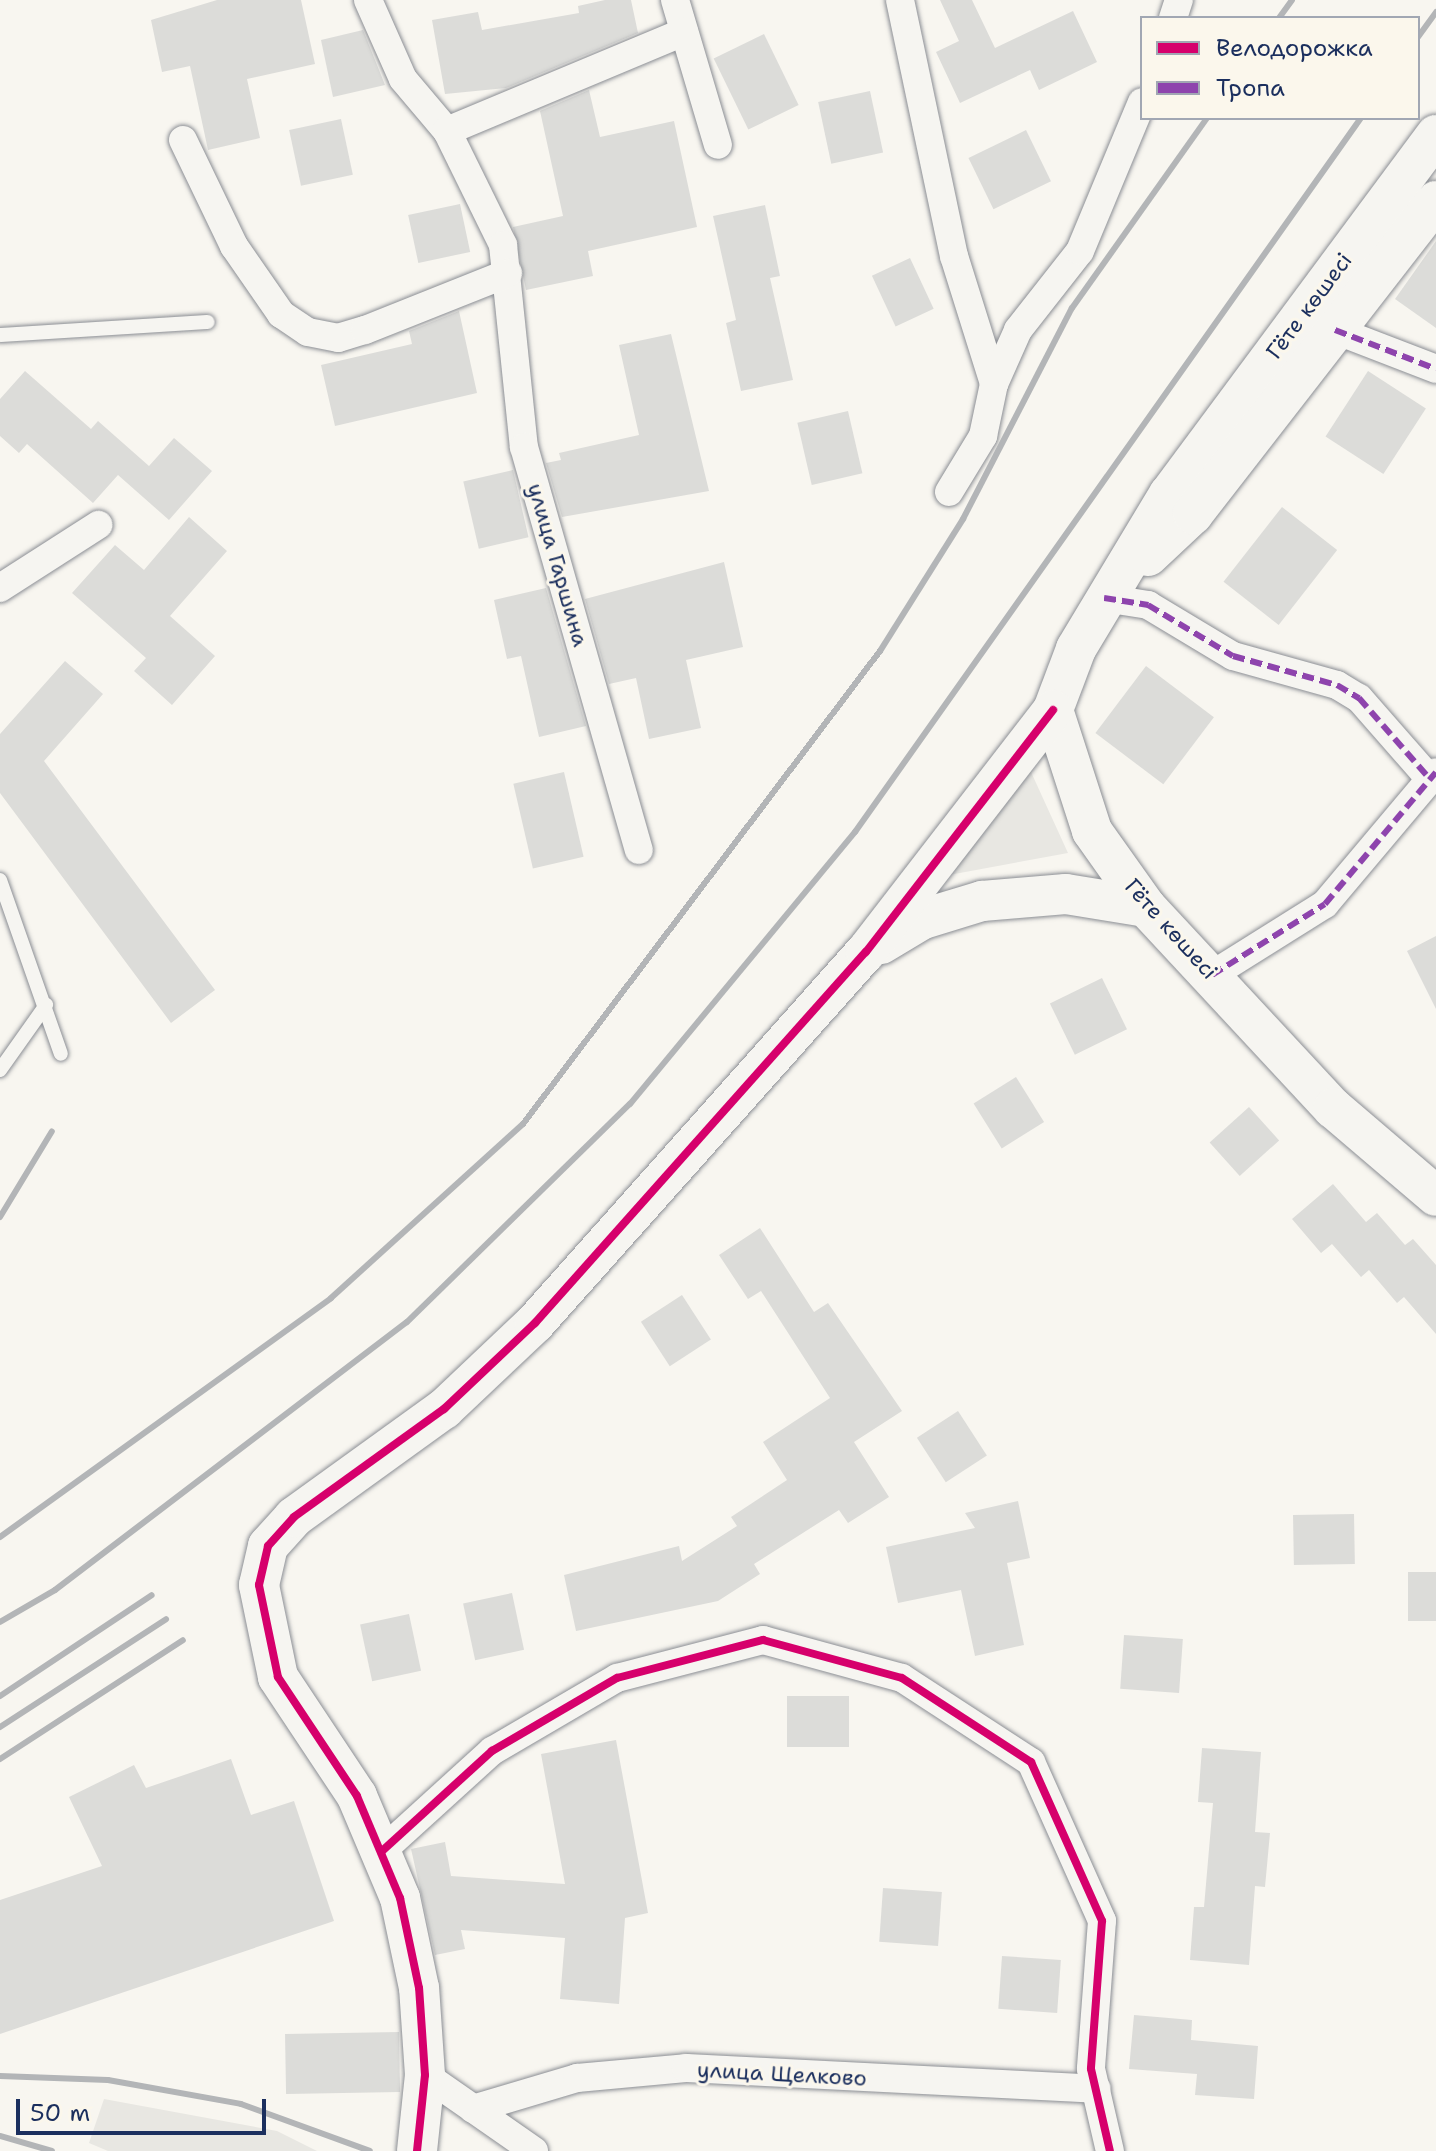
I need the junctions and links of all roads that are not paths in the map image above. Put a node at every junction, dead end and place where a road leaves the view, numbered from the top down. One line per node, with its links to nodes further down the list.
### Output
1 (368, 0): 6 (street, улица Гаршина)
2 (675, 0): 4 (street)
3 (900, 0): 16 (street)
4 (684, 32): 6 (street); 9 (street)
5 (1140, 107): 16 (street)
6 (447, 131): 11 (street, улица Гаршина)
7 (1436, 135): 20 (street, Гёте көшесі)
8 (183, 140): 11 (street)
9 (718, 145)
10 (1436, 201): 13 (street, Гёте көшесі)
11 (508, 273): 23 (street, улица Гаршина)
12 (208, 322): 14 (lane)
13 (1335, 330): 15 (street); 20 (street, Гёте көшесі)
14 (0, 335)
15 (1436, 369)
16 (994, 384): 17 (street)
17 (949, 492)
18 (98, 525): 19 (street)
19 (0, 588)
20 (1104, 598): 21 (street, Гёте көшесі); 22 (street)
21 (1053, 710): 25 (street, Гёте көшесі); 26 (street)
22 (1433, 775): 27 (street)
23 (639, 850)
24 (0, 880): 28 (lane)
25 (1146, 907): 26 (street); 27 (street, Гёте көшесі)
26 (866, 952): 32 (street)
27 (1212, 975): 31 (street, Гёте көшесі)
28 (46, 1005): 29 (lane); 30 (lane)
29 (61, 1054)
30 (0, 1070)
31 (1436, 1196)
32 (382, 1851): 33 (street); 34 (street)
33 (425, 2075): 35 (street); 36 (street)
34 (1096, 2089): 35 (street, улица Щелково); 38 (street)
35 (473, 2109): 37 (street)
36 (417, 2151)
37 (534, 2151)
38 (1110, 2151)

